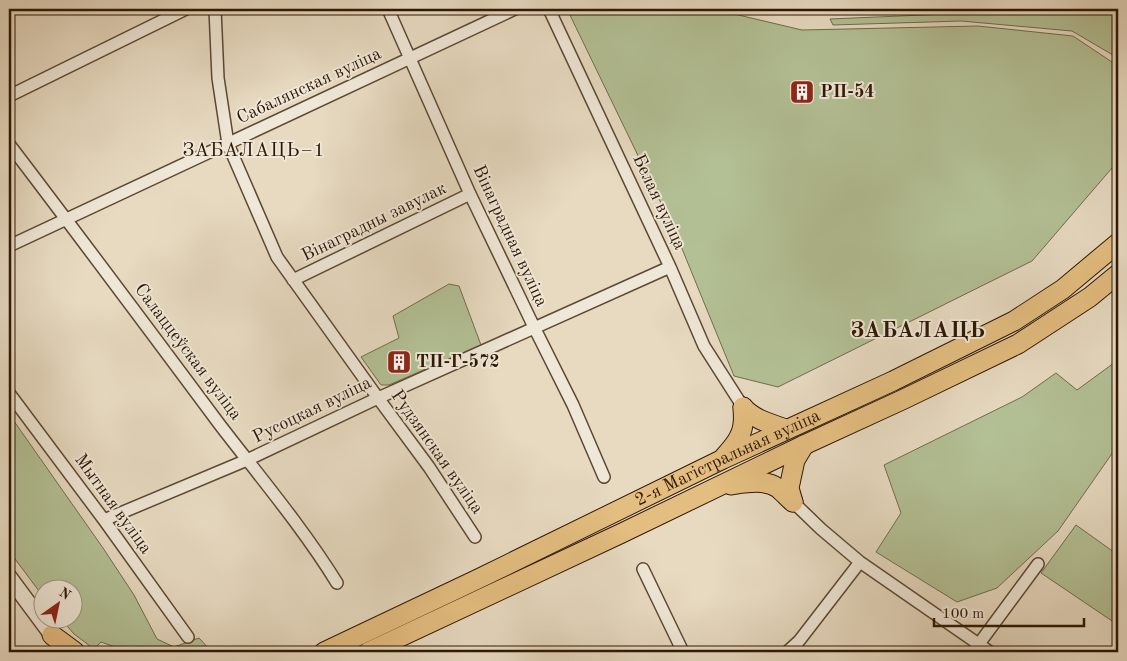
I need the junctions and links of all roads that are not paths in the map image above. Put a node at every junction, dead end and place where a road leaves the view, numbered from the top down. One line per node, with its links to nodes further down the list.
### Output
1 (186, 9): 7 (street)
2 (215, 9): 9 (street, Рудзянская вуліца)
3 (388, 9): 6 (street, Вінаградная вуліца)
4 (514, 9): 6 (street, Сабалянская вуліца)
5 (549, 9): 14 (street, Белая вуліца)
6 (410, 58): 9 (street, Сабалянская вуліца); 10 (street, Вінаградная вуліца)
7 (9, 96)
8 (9, 144): 11 (street, Салаццеўская вуліца)
9 (228, 144): 11 (street, Сабалянская вуліца); 16 (street, Рудзянская вуліца)
10 (470, 194): 16 (street, Вінаградны завулак); 17 (street, Вінаградная вуліца)
11 (67, 219): 13 (street, Сабалянская вуліца); 24 (street, Салаццеўская вуліца)
12 (1118, 243): 21 (main road, 2-я Магістральная вуліца)
13 (9, 246)
14 (670, 267): 17 (street, Русоцкая вуліца); 20 (street, Белая вуліца)
15 (1118, 274): 22 (main road, 2-я Магістральная вуліца)
16 (294, 280): 19 (street, Рудзянская вуліца)
17 (534, 328): 19 (street, Русоцкая вуліца); 25 (street, Вінаградная вуліца)
18 (9, 393): 28 (street, Мытная вуліца)
19 (378, 398): 24 (street, Русоцкая вуліца); 29 (street, Рудзянская вуліца)
20 (743, 407): 21 (main road); 23 (main road)
21 (786, 430): 23 (main road, 2-я Магістральная вуліца)
22 (804, 445): 26 (main road, 2-я Магістральная вуліца); 27 (main road)
23 (723, 459): 39 (main road, 2-я Магістральная вуліца)
24 (247, 460): 28 (street, Русоцкая вуліца); 34 (street, Салаццеўская вуліца)
25 (604, 477)
26 (720, 486): 27 (main road); 40 (main road, 2-я Магістральная вуліца)
27 (793, 502): 30 (street)
28 (104, 520): 35 (street, Мытная вуліца)
29 (475, 537)
30 (860, 562): 37 (street); 42 (street)
31 (1038, 564): 37 (street)
32 (643, 569): 41 (street)
33 (9, 577): 36 (street)
34 (337, 583)
35 (188, 637)
36 (55, 644): 38 (main road)
37 (976, 648): 43 (street)
38 (75, 652)
39 (324, 652)
40 (368, 652)
41 (684, 652)
42 (787, 652)
43 (990, 652)

